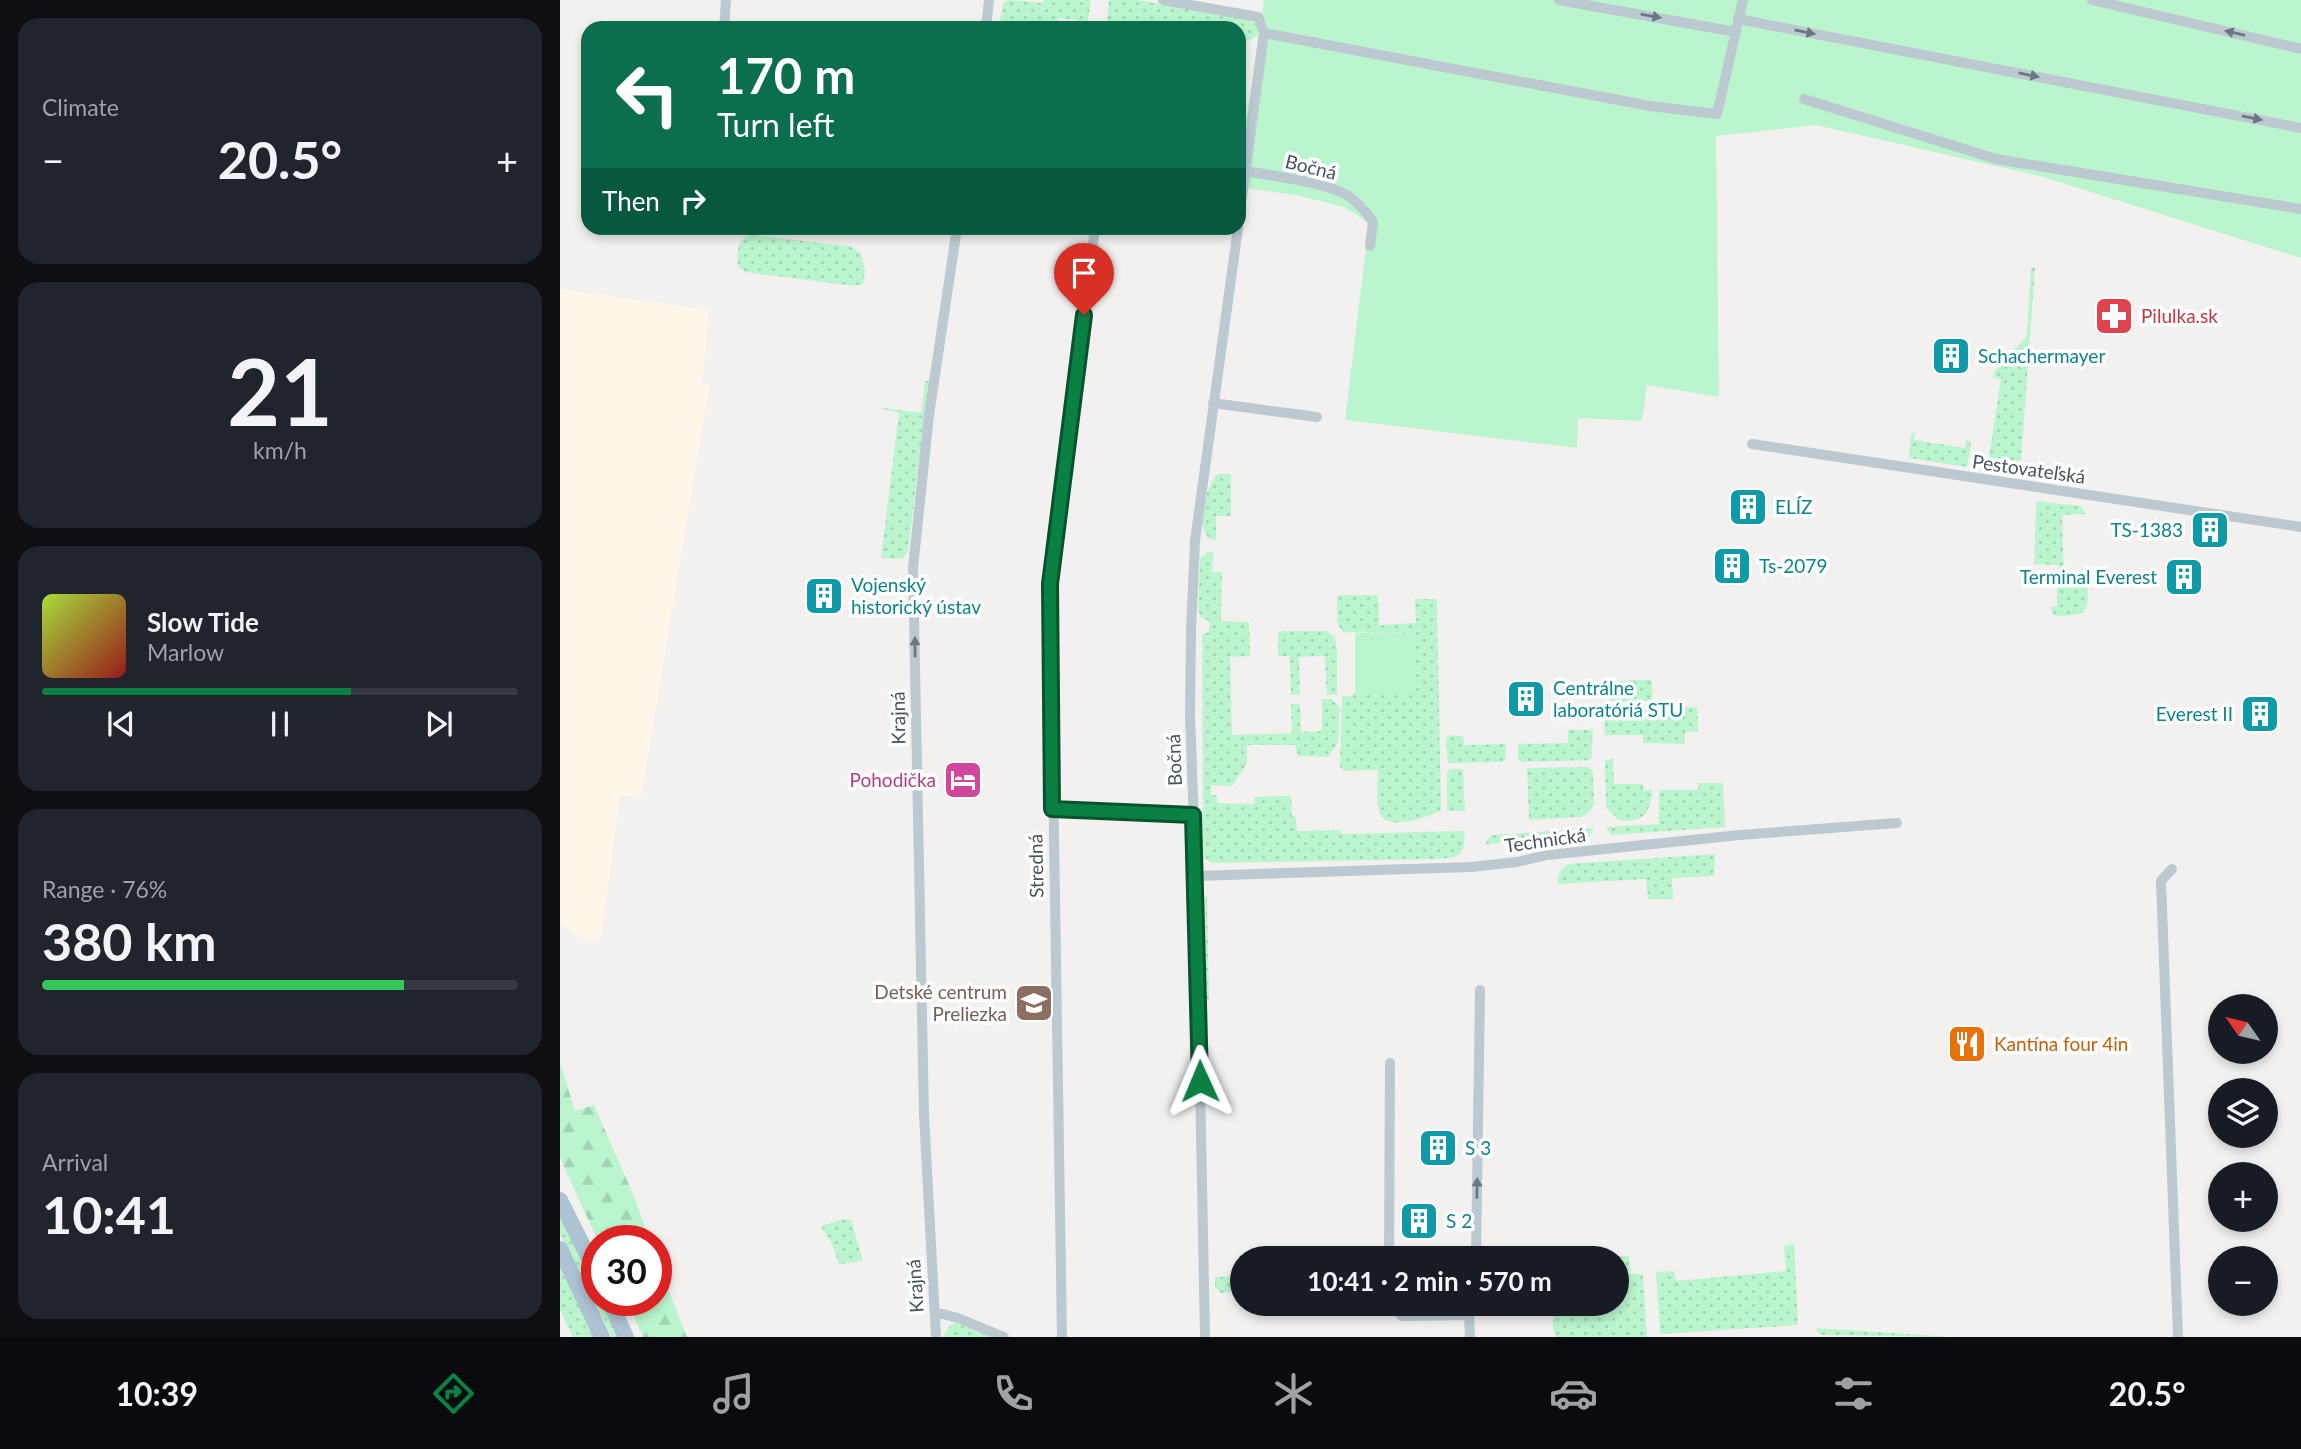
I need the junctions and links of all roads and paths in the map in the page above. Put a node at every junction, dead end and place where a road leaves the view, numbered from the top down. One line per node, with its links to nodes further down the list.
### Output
1 (726, 0): 9 (street)
2 (989, 0): 10 (street)
3 (1163, 0): 7 (street)
4 (1559, 0): 11 (street, one-way to 11)
5 (1744, 0): 8 (street)
6 (2092, 0): 13 (street, one-way to 6)
7 (1198, 3): 12 (street)
8 (1738, 19): 11 (street); 15 (street, one-way to 15)
9 (724, 21)
10 (987, 21)
11 (1736, 32): 12 (street)
12 (1264, 33): 16 (street)
13 (2301, 49)
14 (1804, 99): 17 (street)
15 (2301, 128)
16 (1246, 171): 21 (street, Bočná)
17 (2301, 209)
18 (956, 235): 38 (street, Krajná, one-way to 18)
19 (1094, 235): 26 (street, Stredná)
20 (1237, 235): 22 (street, Bočná)
21 (1370, 246)
22 (1213, 403): 23 (street); 27 (street, Bočná)
23 (1317, 417)
24 (1752, 444): 25 (street, Pestovateľská)
25 (2301, 527)
26 (1052, 809): 27 (street); 45 (street, Stredná)
27 (1193, 815): 30 (street, Bočná)
28 (1897, 824): 30 (street, Technická)
29 (2172, 869): 48 (street)
30 (1196, 876): 46 (street, Bočná)
31 (1480, 990): 36 (street, one-way to 31)
32 (1390, 1063): 35 (street)
33 (560, 1200): 34 (main road)
34 (581, 1243)
35 (1390, 1246)
36 (1476, 1246)
37 (560, 1249): 41 (main road)
38 (935, 1312): 43 (street, Krajná); 44 (street)
39 (616, 1316): 42 (main road)
40 (1469, 1316): 47 (street)
41 (603, 1337)
42 (626, 1337)
43 (936, 1337)
44 (1004, 1337)
45 (1062, 1337)
46 (1205, 1337)
47 (1470, 1337)
48 (2178, 1337)

